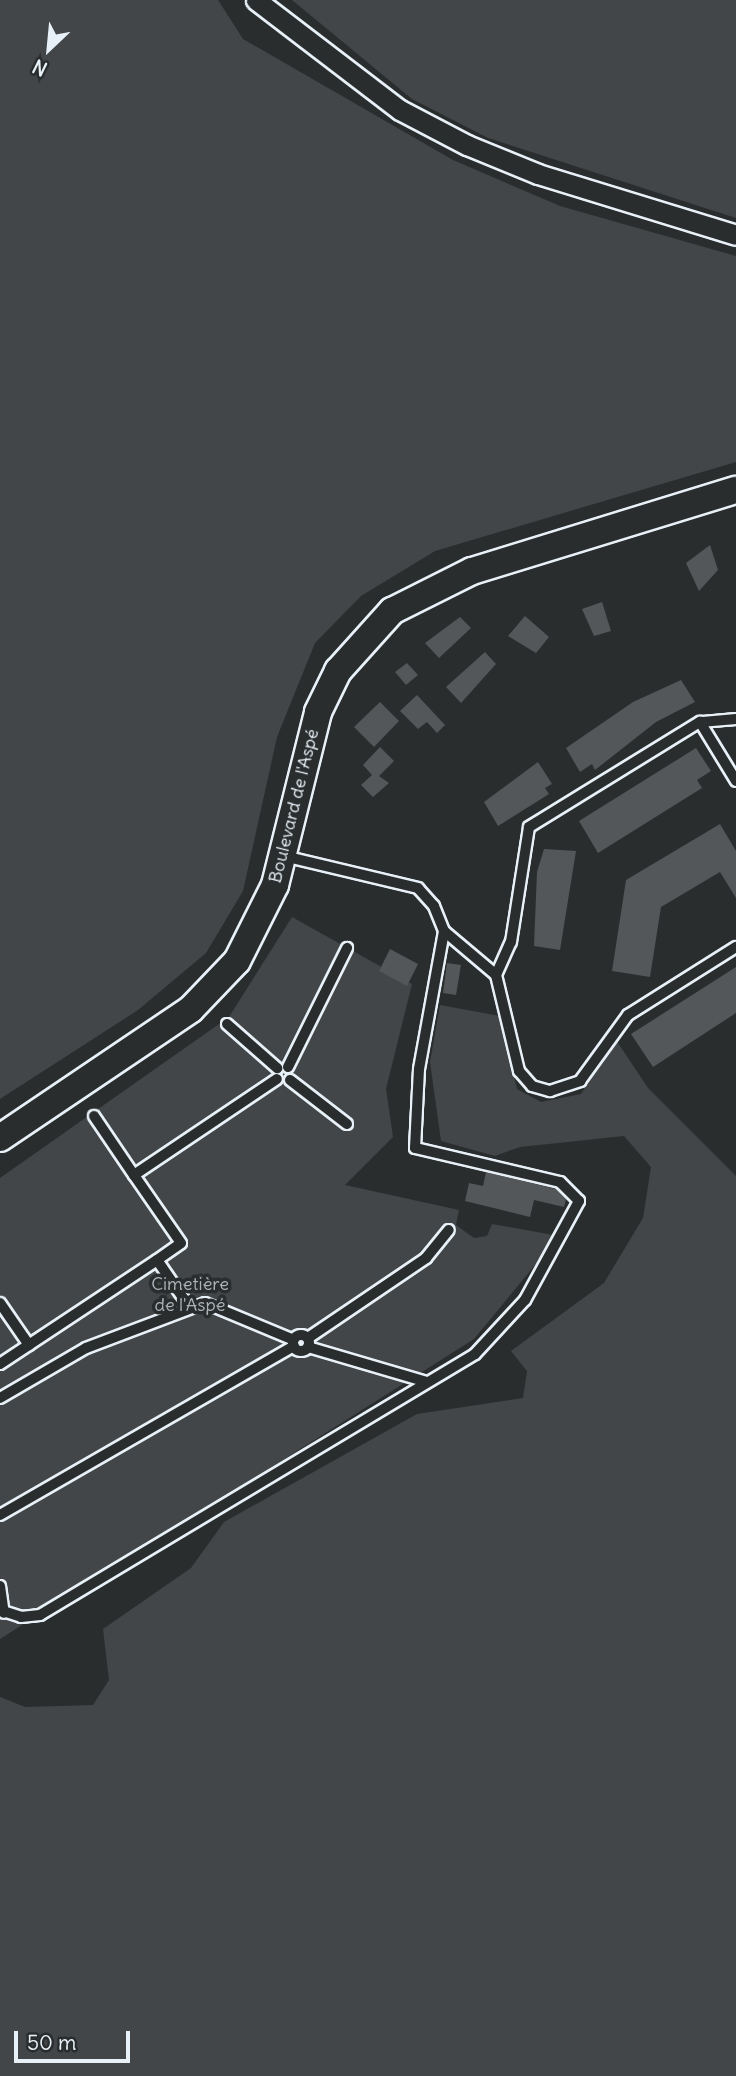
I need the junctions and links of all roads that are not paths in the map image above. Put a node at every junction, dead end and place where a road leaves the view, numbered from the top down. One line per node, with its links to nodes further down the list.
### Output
1 (256, 0): 2 (street)
2 (736, 235)
3 (736, 490): 7 (main road, Boulevard de l'Aspé)
4 (736, 719): 5 (lane)
5 (700, 722): 6 (lane); 11 (lane)
6 (736, 781)
7 (282, 856): 8 (lane); 16 (main road, Boulevard de l'Aspé)
8 (444, 931): 11 (lane); 26 (lane)
9 (736, 947): 11 (lane)
10 (347, 948): 13 (lane)
11 (496, 975)
12 (227, 1024): 13 (lane)
13 (281, 1071): 15 (lane); 17 (lane)
14 (94, 1116): 17 (lane)
15 (347, 1124)
16 (0, 1138)
17 (134, 1175): 19 (lane)
18 (449, 1230): 23 (lane)
19 (157, 1261): 21 (lane); 24 (lane)
20 (0, 1303): 24 (lane)
21 (190, 1308): 22 (lane); 27 (lane)
22 (293, 1343): 23 (lane); 28 (lane)
23 (308, 1343): 26 (lane)
24 (29, 1345): 25 (lane)
25 (0, 1364)
26 (427, 1382): 30 (lane)
27 (0, 1398)
28 (0, 1515)
29 (0, 1586): 30 (lane)
30 (2, 1611)

